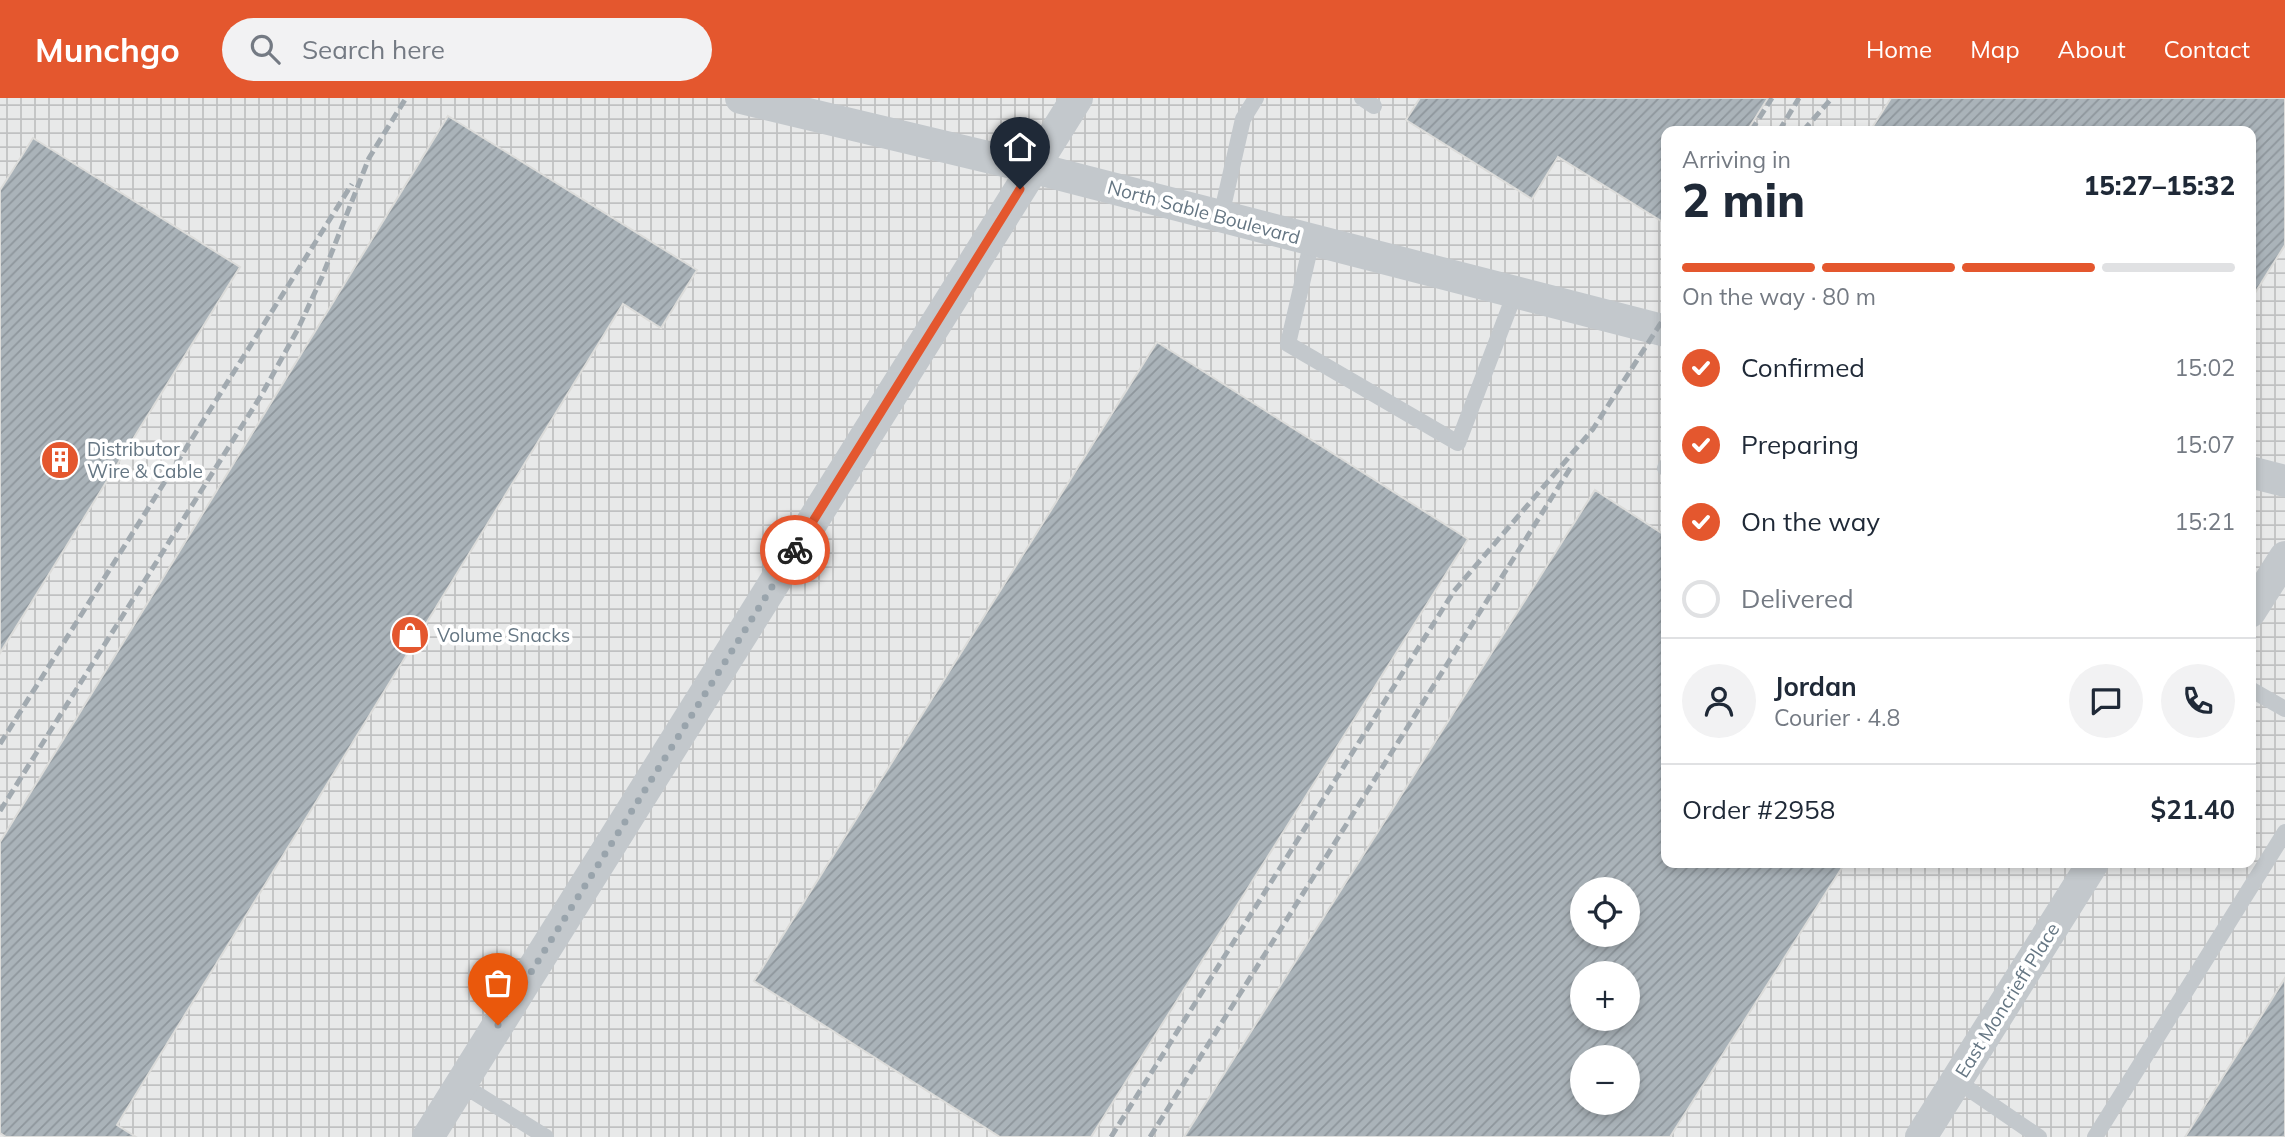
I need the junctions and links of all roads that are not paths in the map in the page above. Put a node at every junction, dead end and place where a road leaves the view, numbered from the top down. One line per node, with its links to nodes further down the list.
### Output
1 (741, 98): 4 (street, North Sable Boulevard)
2 (1077, 98): 4 (street)
3 (1256, 98): 5 (lane)
4 (1034, 167): 5 (street, North Sable Boulevard); 18 (street)
5 (1220, 216): 6 (street, North Sable Boulevard)
6 (1312, 240): 7 (street, North Sable Boulevard); 7 (lane)
7 (1515, 293): 8 (street, North Sable Boulevard)
8 (1661, 330)
9 (2256, 474): 10 (street)
10 (2285, 481)
11 (2285, 557): 12 (street)
12 (2256, 603)
13 (2256, 692): 14 (lane)
14 (2285, 709)
15 (2285, 832): 23 (lane)
16 (2090, 868): 17 (street, East Moncrieff Place)
17 (1957, 1081): 21 (street, East Moncrieff Place); 22 (lane)
18 (461, 1084): 19 (street); 20 (lane)
19 (428, 1137)
20 (546, 1137)
21 (1922, 1137)
22 (2039, 1137)
23 (2095, 1137)

